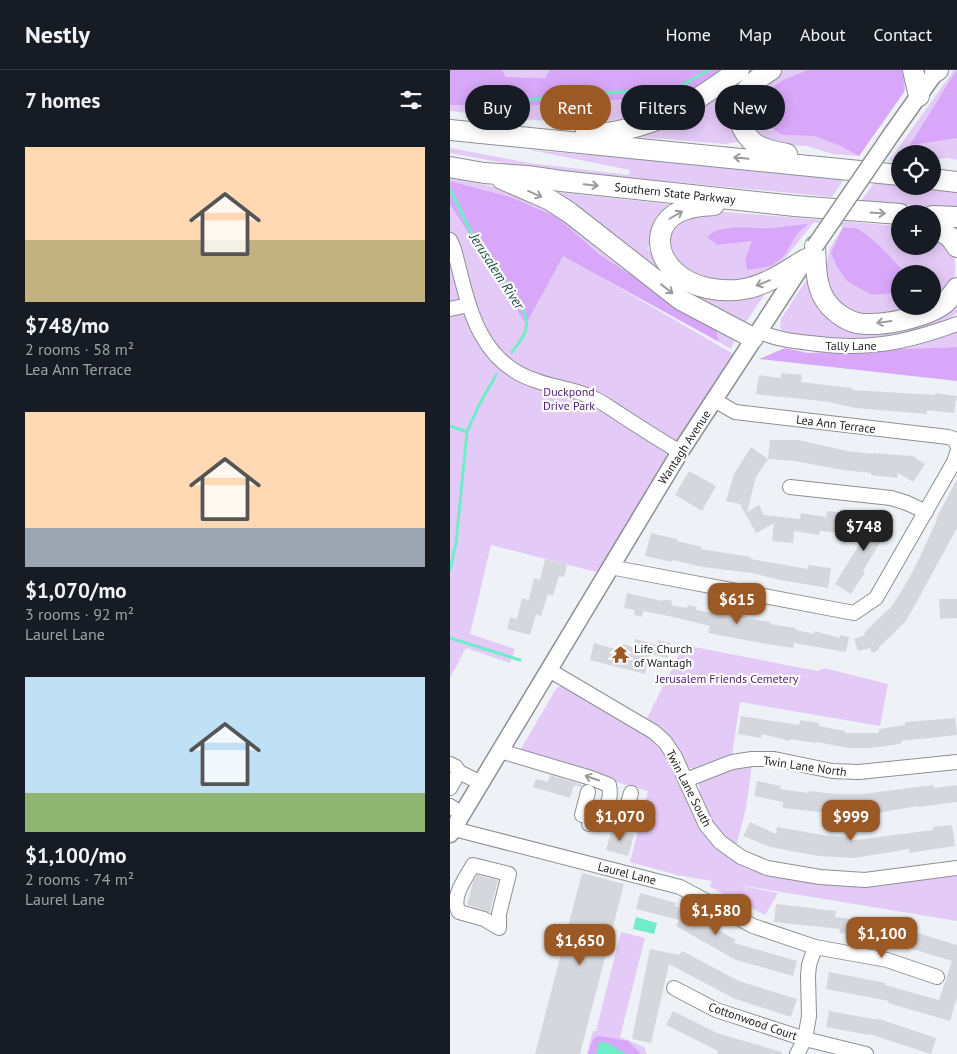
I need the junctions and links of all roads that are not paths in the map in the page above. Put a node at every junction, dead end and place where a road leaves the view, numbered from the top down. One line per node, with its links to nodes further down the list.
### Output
1 (739, 70): 6 (highway)
2 (771, 70): 9 (highway)
3 (913, 70): 5 (highway)
4 (937, 70): 5 (main road, Wantagh Avenue)
5 (919, 96): 23 (main road, Wantagh Avenue, bridge)
6 (450, 126)
7 (450, 130): 9 (highway, one-way to 7)
8 (450, 166): 10 (highway, Southern State Parkway)
9 (842, 169): 11 (highway)
10 (491, 174): 16 (highway, Southern State Parkway, one-way to 16); 29 (highway, one-way to 29)
11 (891, 174)
12 (957, 176): 13 (highway)
13 (941, 177)
14 (941, 179): 15 (highway)
15 (957, 182)
16 (795, 206): 17 (highway, Southern State Parkway, one-way to 17); 23 (highway, one-way to 16)
17 (891, 213)
18 (941, 216): 19 (highway)
19 (957, 217)
20 (941, 232): 22 (highway)
21 (450, 240): 25 (street)
22 (957, 247)
23 (810, 252): 24 (highway, one-way to 23); 29 (main road, Wantagh Avenue)
24 (957, 288)
25 (469, 305): 26 (street); 32 (street)
26 (450, 309)
27 (957, 318): 28 (street, Tally Lane)
28 (950, 326): 29 (street, Tally Lane)
29 (756, 335): 30 (main road, Wantagh Avenue)
30 (714, 400): 31 (street, Lea Ann Terrace); 32 (main road, Wantagh Avenue)
31 (957, 445)
32 (680, 452): 36 (main road, Wantagh Avenue)
33 (957, 453): 35 (street)
34 (790, 487): 35 (street)
35 (926, 512): 36 (street)
36 (610, 567): 37 (main road, Wantagh Avenue)
37 (549, 670): 38 (main road, Wantagh Avenue); 41 (street, Twin Lane South)
38 (500, 751): 42 (main road, Wantagh Avenue); 46 (street, one-way to 38)
39 (957, 762): 41 (street, Twin Lane North)
40 (455, 768): 42 (street); 43 (street)
41 (686, 780): 48 (street, Twin Lane South)
42 (481, 783): 47 (main road, Wantagh Avenue)
43 (450, 788)
44 (588, 792): 46 (street)
45 (631, 793): 46 (street)
46 (603, 810)
47 (454, 821): 50 (street, Laurel Lane)
48 (957, 868)
49 (499, 924): 49 (street)
50 (816, 947): 51 (street, Laurel Lane); 53 (street)
51 (937, 977)
52 (674, 988): 53 (street, Cottonwood Court)
53 (805, 1039): 54 (street); 55 (street, Cottonwood Court)
54 (797, 1054)
55 (866, 1054)

